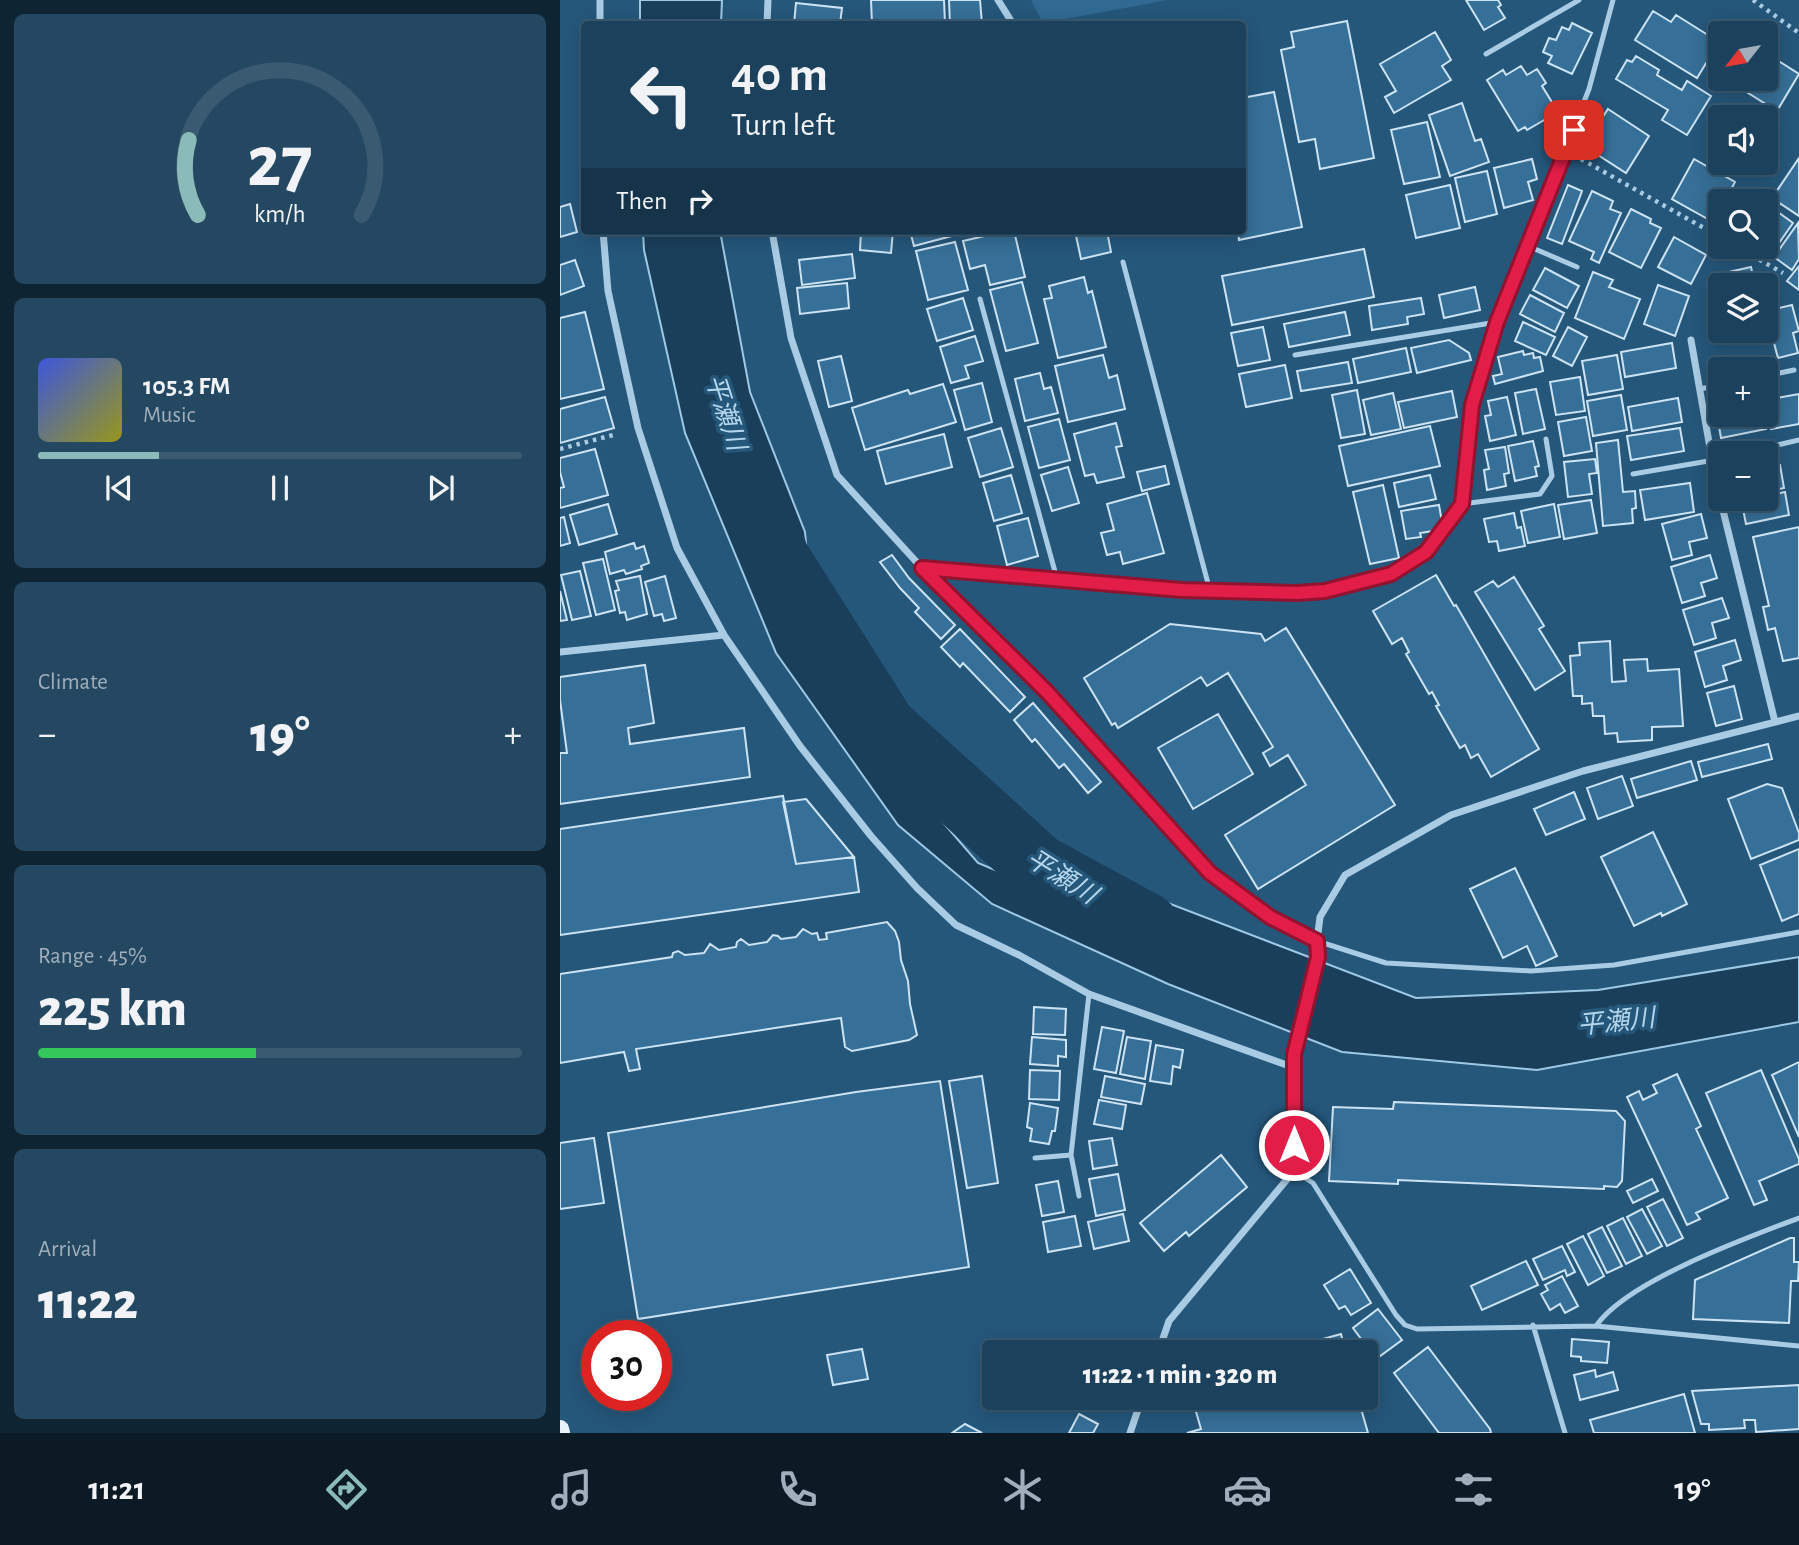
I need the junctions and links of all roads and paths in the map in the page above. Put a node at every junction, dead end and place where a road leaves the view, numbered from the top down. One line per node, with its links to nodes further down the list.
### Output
1 (600, 0): 7 (street)
2 (768, 0): 8 (street)
3 (998, 0): 9 (street)
4 (1579, 0): 11 (lane)
5 (1613, 0): 12 (lane)
6 (1753, 0): 10 (path)
7 (600, 21)
8 (767, 21)
9 (1011, 21)
10 (1799, 33)
11 (1486, 54)
12 (1566, 150): 13 (path); 16 (lane)
13 (1708, 230)
14 (603, 235): 29 (street)
15 (773, 235): 39 (street)
16 (1528, 246): 19 (lane); 22 (lane)
17 (1759, 259): 20 (path)
18 (1123, 262): 41 (lane)
19 (1577, 267)
20 (1783, 272)
21 (980, 299): 40 (lane)
22 (1497, 322): 24 (lane); 37 (lane)
23 (1691, 340): 28 (street)
24 (1295, 355)
25 (1794, 370): 26 (lane)
26 (1778, 373)
27 (1708, 388): 28 (lane)
28 (1700, 390): 32 (street)
29 (638, 428): 34 (path); 43 (street)
30 (1546, 439): 37 (lane)
31 (1799, 440): 33 (lane)
32 (1712, 441)
33 (1778, 445)
34 (560, 449)
35 (1708, 461): 36 (lane)
36 (1633, 474)
37 (1462, 504): 42 (lane)
38 (1727, 511): 46 (street)
39 (922, 568): 40 (street); 48 (street)
40 (1057, 579): 41 (street)
41 (1210, 591): 42 (street)
42 (1325, 591)
43 (724, 635): 44 (street); 49 (street)
44 (560, 652)
45 (1799, 716): 46 (street)
46 (1775, 722): 48 (street)
47 (1799, 932): 48 (lane)
48 (1317, 941): 50 (street)
49 (1089, 994): 50 (street); 51 (lane)
50 (1295, 1068): 53 (street)
51 (1071, 1155): 52 (lane); 54 (lane)
52 (1035, 1158)
53 (1294, 1171): 56 (lane); 58 (street)
54 (1079, 1196)
55 (1799, 1218): 57 (lane)
56 (1533, 1325): 57 (lane); 62 (lane)
57 (1596, 1325): 59 (lane)
58 (1162, 1340)
59 (1799, 1346)
60 (1138, 1410): 61 (street)
61 (1130, 1433)
62 (1565, 1433)

